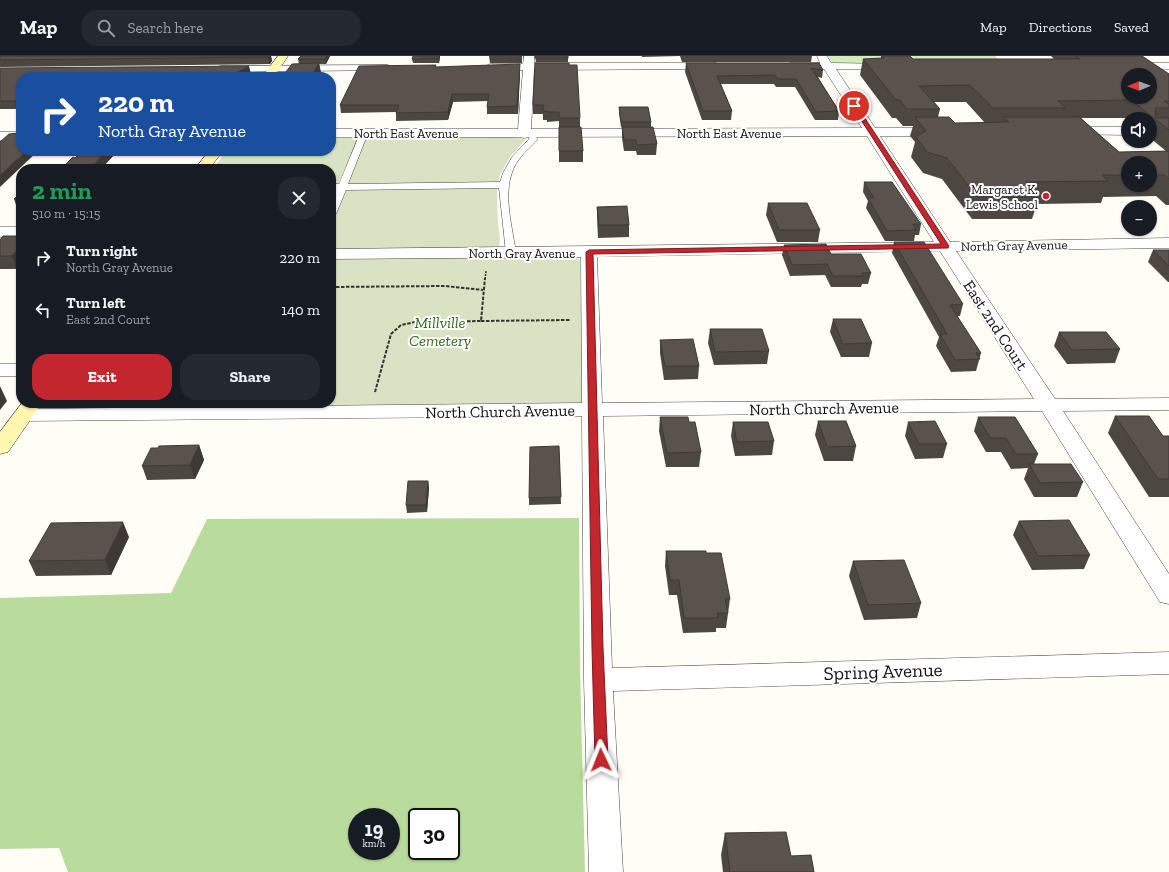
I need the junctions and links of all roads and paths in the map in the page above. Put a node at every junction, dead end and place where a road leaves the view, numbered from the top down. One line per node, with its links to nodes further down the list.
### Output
1 (283, 56): 13 (street)
2 (528, 61): 4 (street); 9 (street); 21 (street)
3 (824, 61): 5 (street); 6 (street); 17 (street, East 2nd Court)
4 (725, 66)
5 (780, 66)
6 (899, 66)
7 (1114, 66): 8 (street)
8 (1169, 66)
9 (480, 67)
10 (401, 68): 14 (street)
11 (211, 69): 12 (street)
12 (256, 72)
13 (272, 72)
14 (297, 72)
15 (1056, 131): 16 (street)
16 (1121, 131)
17 (872, 132): 18 (street, North East Avenue); 21 (street, North East Avenue); 33 (street, East 2nd Court)
18 (952, 132)
19 (336, 133): 20 (street, North East Avenue)
20 (364, 133): 21 (street, North East Avenue); 28 (lane)
21 (529, 134): 26 (lane)
22 (0, 136): 23 (street)
23 (16, 136)
24 (212, 156): 25 (street)
25 (206, 164)
26 (504, 185): 28 (lane); 34 (lane)
27 (336, 187): 28 (lane)
28 (343, 187): 29 (lane)
29 (336, 203)
30 (0, 232): 31 (street)
31 (16, 232)
32 (1169, 243): 33 (street, North Gray Avenue)
33 (946, 246): 35 (street, North Gray Avenue); 45 (street, East 2nd Court)
34 (511, 252): 35 (street, North Gray Avenue); 36 (street, North Gray Avenue)
35 (589, 252): 40 (street)
36 (489, 253): 37 (street, North Gray Avenue); 39 (path)
37 (336, 254)
38 (336, 287): 39 (path)
39 (483, 290): 41 (path)
40 (590, 319): 41 (path); 47 (street)
41 (481, 321): 48 (path)
42 (0, 370): 43 (street)
43 (16, 370)
44 (1169, 404): 45 (street, North Church Avenue)
45 (1049, 406): 47 (street, North Church Avenue); 50 (street, East 2nd Court)
46 (28, 409): 48 (street, North Church Avenue); 49 (street)
47 (592, 410): 48 (street, North Church Avenue); 52 (street)
48 (369, 412)
49 (0, 446)
50 (1169, 596)
51 (1169, 663): 52 (street, Spring Avenue)
52 (598, 680): 53 (street)
53 (606, 872)

